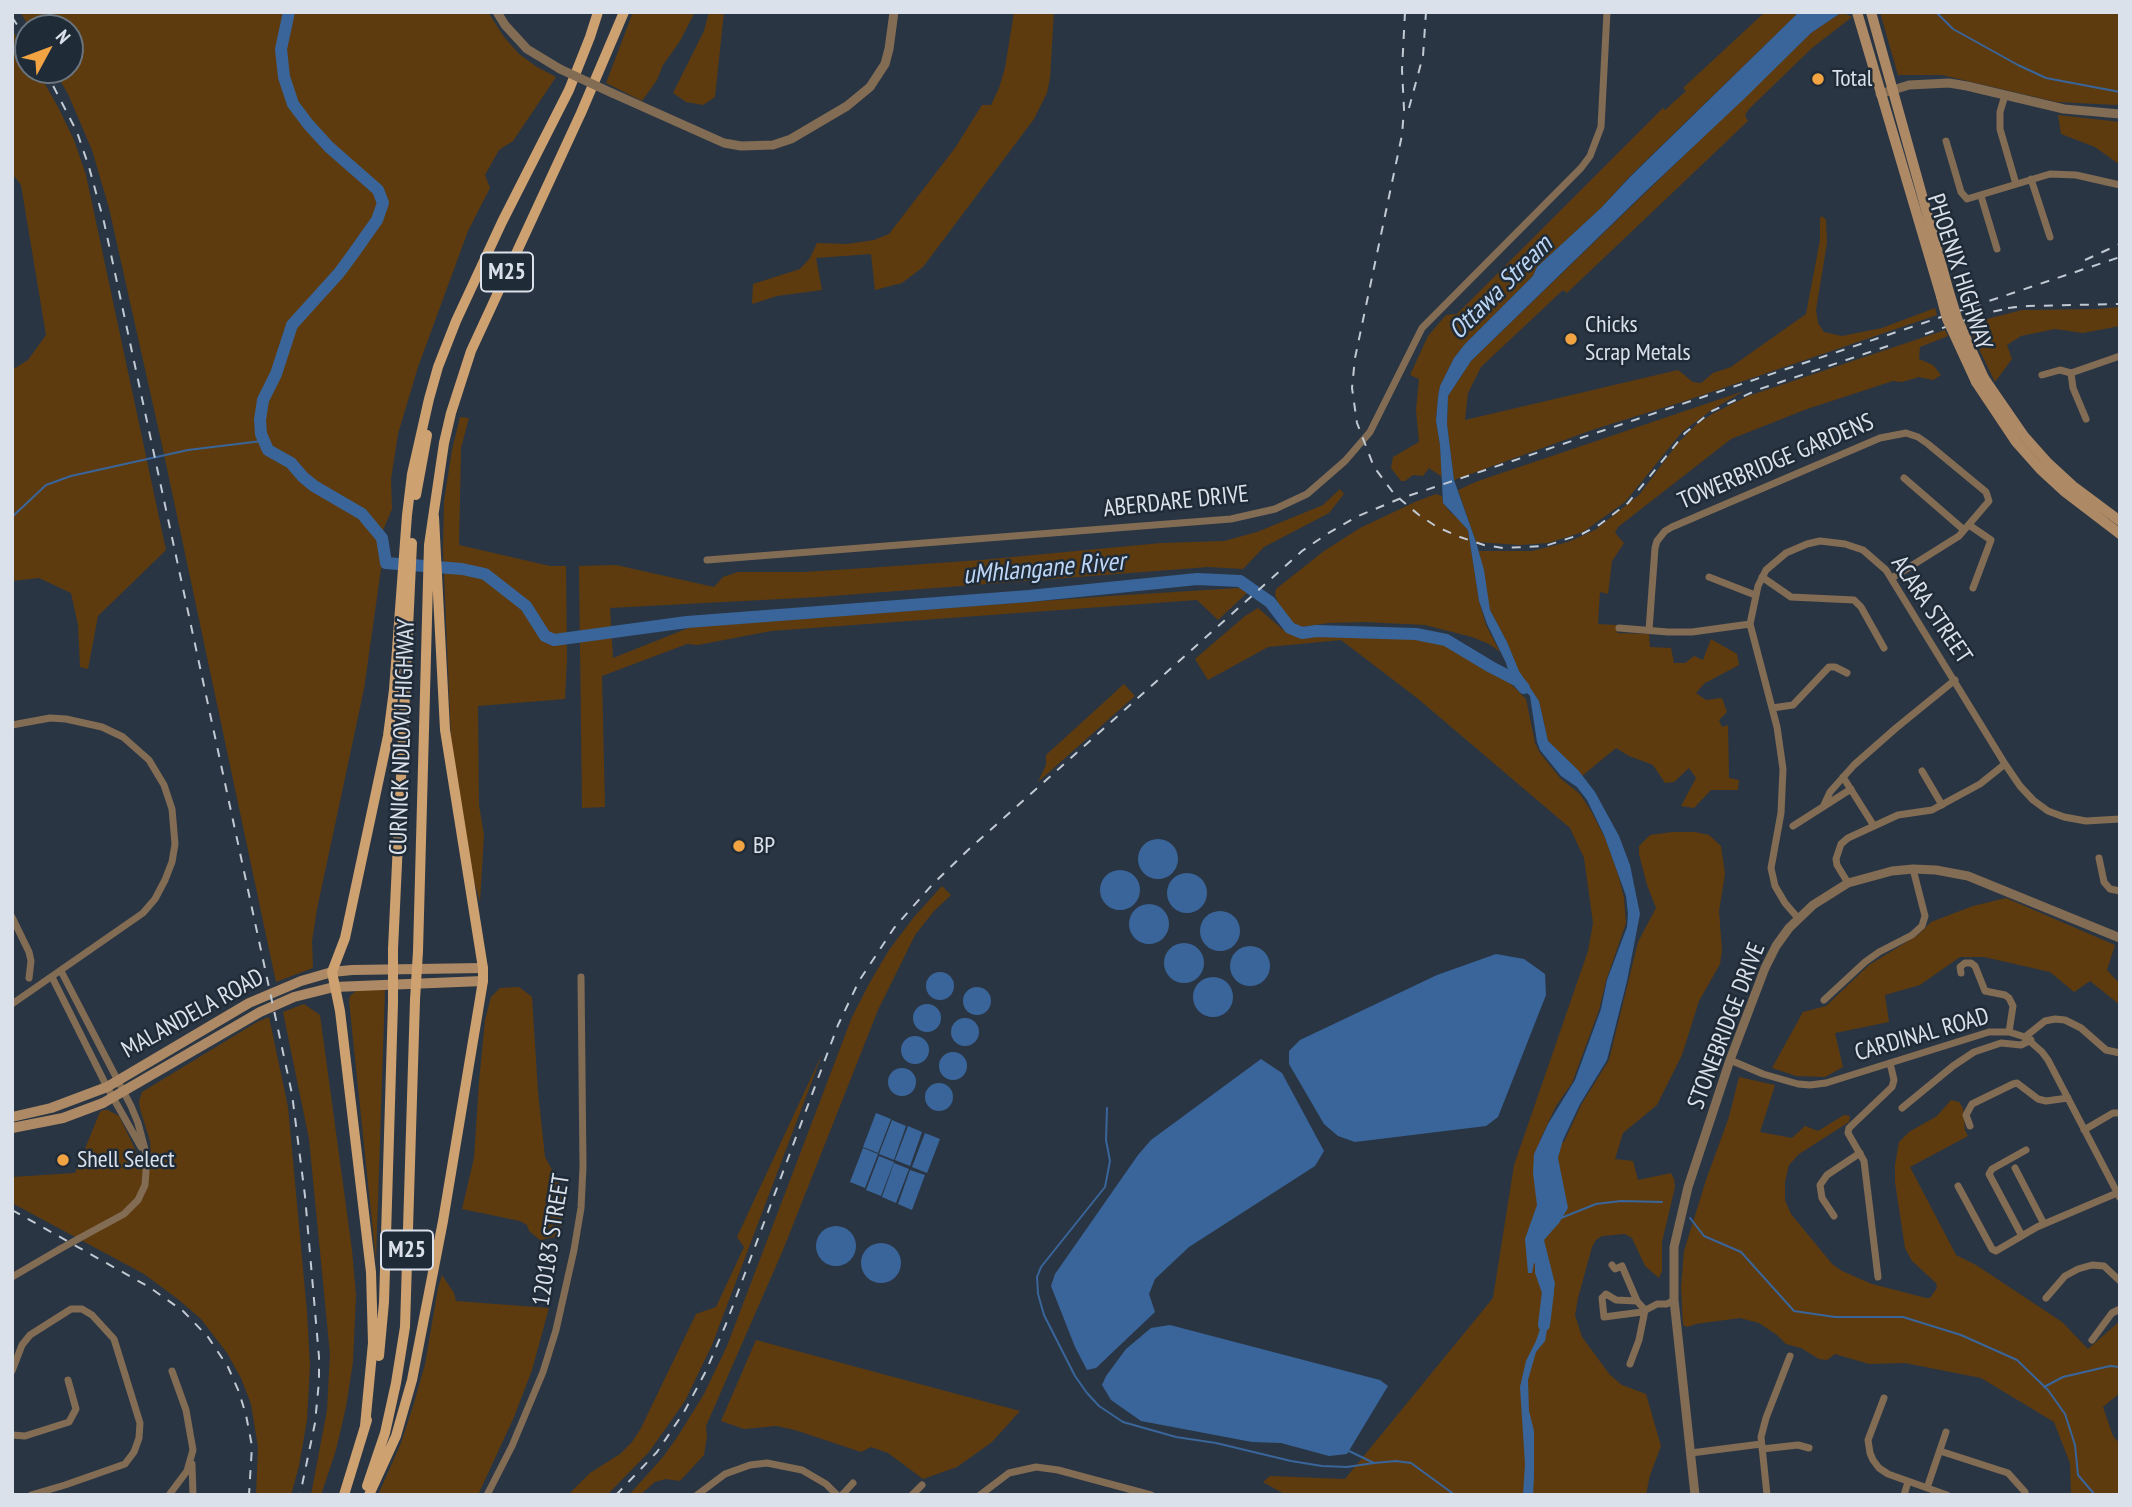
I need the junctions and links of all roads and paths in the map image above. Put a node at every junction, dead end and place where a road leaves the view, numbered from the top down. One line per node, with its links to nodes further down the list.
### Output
1 (498, 12): 5 (street, bridge)
2 (598, 12): 27 (main road)
3 (604, 12): 27 (main road, CURNICK NDLOVU HIGHWAY / M25)
4 (624, 12): 31 (main road, M25)
5 (894, 12)
6 (1607, 12): 32 (street, ABERDARE DRIVE)
7 (1871, 12): 9 (main road, PHOENIX HIGHWAY)
8 (1857, 13): 10 (main road, PHOENIX HIGHWAY)
9 (1892, 88): 10 (street); 11 (street); 20 (main road, PHOENIX HIGHWAY)
10 (1880, 94): 20 (main road, PHOENIX HIGHWAY)
11 (2005, 95): 12 (street); 15 (street)
12 (2120, 114)
13 (1946, 141): 17 (street)
14 (2031, 179): 15 (street); 16 (street); 18 (street)
15 (2015, 184): 17 (street)
16 (2120, 185)
17 (1981, 196): 19 (street)
18 (2050, 237)
19 (1997, 249)
20 (1945, 294): 24 (main road, PHOENIX HIGHWAY, bridge)
21 (2120, 356): 22 (street)
22 (2071, 373): 23 (street); 25 (street)
23 (2042, 375)
24 (1980, 380): 28 (main road, PHOENIX HIGHWAY); 30 (main road, PHOENIX HIGHWAY)
25 (2086, 419)
26 (1904, 478): 29 (street)
27 (410, 516): 33 (main road, CURNICK NDLOVU HIGHWAY / M25)
28 (2120, 521)
29 (1967, 528): 36 (street, TOWERBRIDGE GARDENS); 37 (street); 41 (street, TOWERBRIDGE GARDENS)
30 (2120, 534)
31 (433, 546): 63 (main road); 133 (main road, CURNICK NDLOVU HIGHWAY / M25, bridge)
32 (707, 560)
33 (407, 567): 65 (main road); 114 (main road, CURNICK NDLOVU HIGHWAY / M25, bridge)
34 (1709, 577): 38 (street)
35 (1762, 577): 36 (street, ACARA STREET); 38 (street, ACARA STREET); 42 (street)
36 (1892, 578): 44 (street, ACARA STREET)
37 (1973, 588)
38 (1755, 595): 39 (street, ACARA STREET)
39 (1751, 624): 41 (street); 45 (street, ACARA STREET)
40 (1619, 628): 41 (street)
41 (1649, 630)
42 (1884, 648)
43 (1847, 673): 45 (street)
44 (1955, 680): 47 (street, ACARA STREET); 49 (street)
45 (1772, 708): 61 (street, ACARA STREET)
46 (12, 725): 64 (street)
47 (2005, 764): 51 (street); 53 (street, ACARA STREET)
48 (1922, 771): 51 (street)
49 (1843, 777): 50 (street); 52 (street)
50 (1851, 789): 52 (street); 55 (street)
51 (1942, 805): 55 (street)
52 (1824, 806): 54 (street)
53 (2120, 819)
54 (1793, 826)
55 (1874, 826): 58 (street)
56 (2099, 858): 59 (street)
57 (1913, 869): 58 (street, STONEBRIDGE DRIVE); 62 (street, STONEBRIDGE DRIVE); 72 (street)
58 (1848, 883): 61 (street, STONEBRIDGE DRIVE)
59 (2120, 891)
60 (12, 917): 69 (street)
61 (1798, 918): 77 (street, STONEBRIDGE DRIVE)
62 (2120, 938)
63 (483, 968): 65 (main road, MALANDELA ROAD); 70 (main road)
64 (61, 971): 67 (street); 79 (street)
65 (332, 972): 71 (main road); 79 (main road, MALANDELA ROAD)
66 (1961, 973): 74 (street)
67 (52, 977): 73 (street); 79 (street)
68 (581, 977): 135 (street, 120183 STREET)
69 (29, 978)
70 (483, 981): 71 (main road, MALANDELA ROAD); 134 (main road)
71 (334, 987): 80 (main road, MALANDELA ROAD); 114 (main road)
72 (1824, 1000)
73 (12, 1004)
74 (2009, 1031): 75 (street, CARDINAL ROAD); 78 (street, CARDINAL ROAD)
75 (2028, 1039): 76 (street); 82 (street); 83 (street)
76 (2120, 1053)
77 (1730, 1060): 78 (street, CARDINAL ROAD); 103 (street, STONEBRIDGE DRIVE)
78 (1891, 1063): 90 (street)
79 (112, 1084): 80 (street); 81 (street); 85 (main road, MALANDELA ROAD)
80 (124, 1093): 81 (main road, MALANDELA ROAD); 91 (street)
81 (114, 1098): 87 (main road, MALANDELA ROAD); 91 (street)
82 (2068, 1098): 86 (street); 88 (street)
83 (1902, 1108)
84 (2120, 1112): 88 (street)
85 (12, 1117)
86 (1970, 1126)
87 (12, 1128)
88 (2084, 1130): 94 (street)
89 (2026, 1150): 97 (street)
90 (1860, 1153): 95 (street); 100 (street)
91 (147, 1157): 99 (street, bridge)
92 (2015, 1168): 96 (street)
93 (1958, 1186): 97 (street)
94 (2118, 1195): 96 (street)
95 (1834, 1216)
96 (2044, 1224): 97 (street)
97 (2022, 1236)
98 (1612, 1265): 104 (street)
99 (12, 1277)
100 (1878, 1277)
101 (2120, 1281): 102 (street)
102 (2046, 1298)
103 (1674, 1300): 106 (street); 120 (street, STONEBRIDGE DRIVE)
104 (1637, 1301): 106 (street); 106 (street)
105 (2120, 1308): 107 (street)
106 (1645, 1310): 109 (street)
107 (2092, 1340)
108 (1790, 1356): 117 (street)
109 (1630, 1364)
110 (12, 1371): 124 (street)
111 (172, 1371): 121 (street)
112 (68, 1380): 116 (street)
113 (1884, 1398): 122 (street)
114 (365, 1426): 132 (main road, CURNICK NDLOVU HIGHWAY / M25)
115 (1946, 1432): 119 (street)
116 (12, 1435)
117 (1761, 1446): 118 (street); 120 (street); 143 (street)
118 (1810, 1448)
119 (1940, 1451): 126 (street); 127 (street)
120 (1691, 1452): 142 (street, STONEBRIDGE DRIVE)
121 (191, 1460): 130 (street); 131 (street)
122 (1908, 1482): 126 (street); 144 (street)
123 (853, 1483): 138 (street)
124 (65, 1485): 128 (street); 129 (street)
125 (922, 1485): 139 (street)
126 (1927, 1488): 145 (street)
127 (2025, 1492)
128 (30, 1495)
129 (67, 1495)
130 (169, 1495)
131 (193, 1495)
132 (344, 1495)
133 (363, 1495)
134 (369, 1495)
135 (487, 1495)
136 (697, 1495): 137 (street)
137 (837, 1495)
138 (842, 1495)
139 (912, 1495)
140 (980, 1495): 141 (street)
141 (1151, 1495)
142 (1695, 1495)
143 (1767, 1495)
144 (1904, 1495)
145 (1947, 1495)

